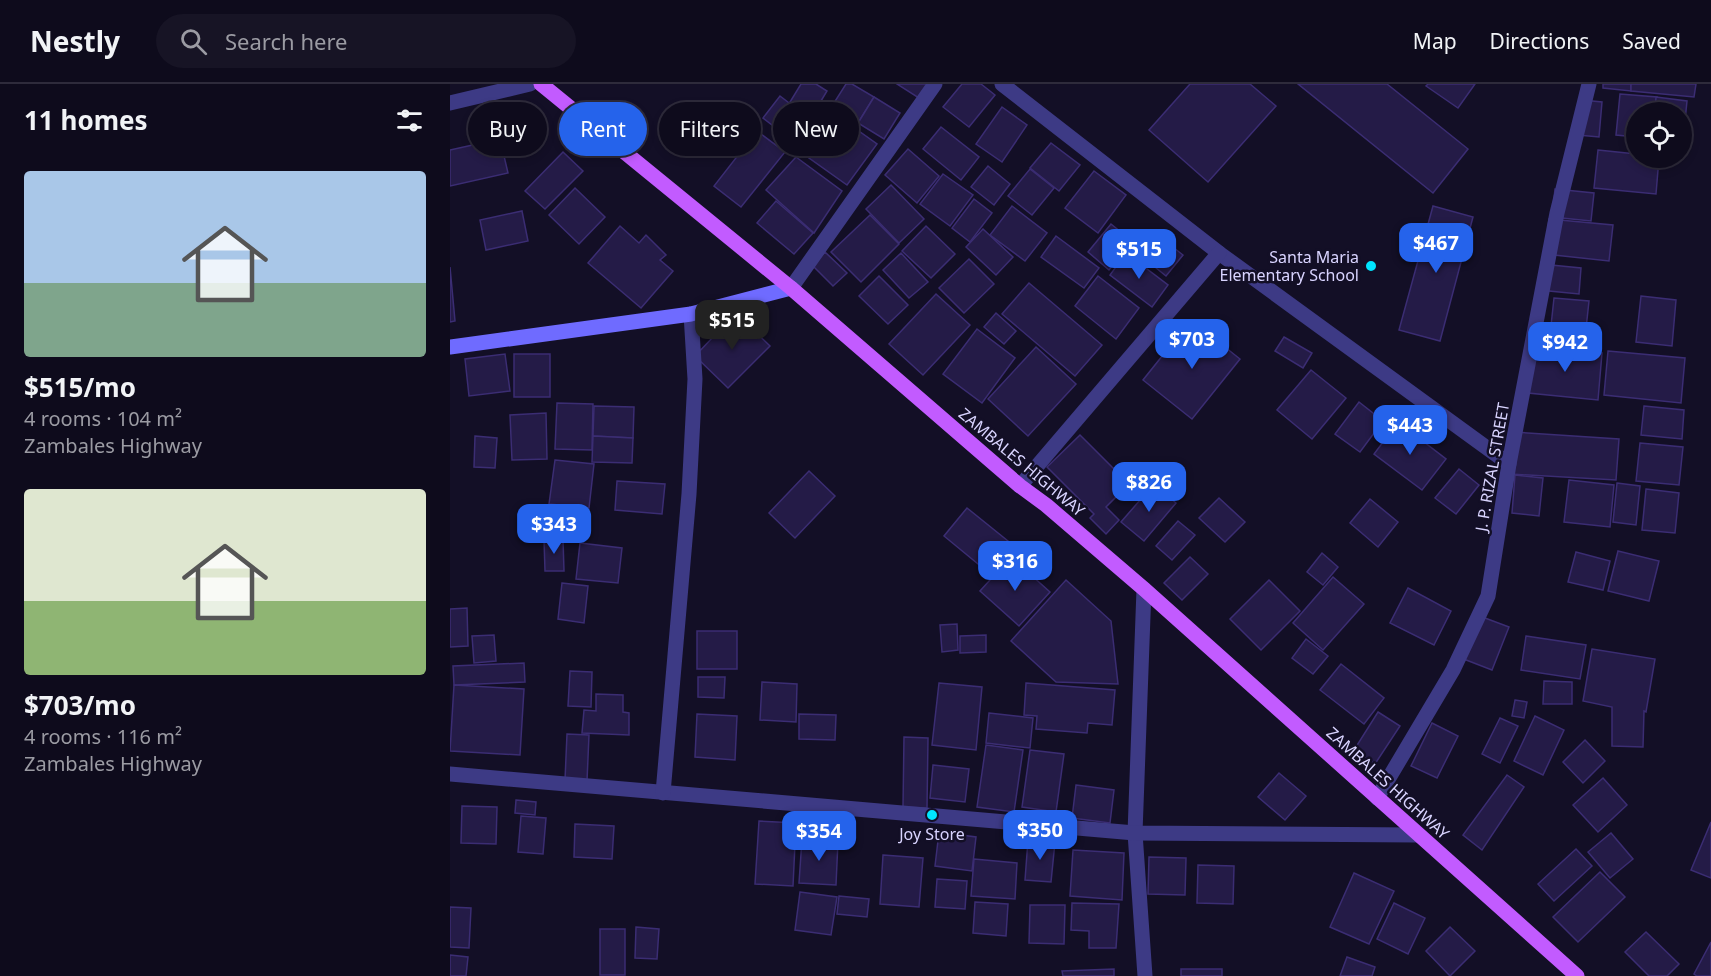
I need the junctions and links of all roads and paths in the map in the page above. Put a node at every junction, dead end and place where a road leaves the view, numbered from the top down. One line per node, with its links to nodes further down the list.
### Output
1 (530, 84): 6 (street)
2 (541, 84): 8 (main road, ZAMBALES HIGHWAY)
3 (936, 84): 8 (street)
4 (1002, 84): 7 (street)
5 (1589, 84): 11 (street, J. P. RIZAL STREET)
6 (450, 103)
7 (1219, 254): 11 (street); 12 (street)
8 (791, 288): 9 (street); 12 (main road, ZAMBALES HIGHWAY)
9 (692, 314): 10 (street); 15 (street)
10 (450, 346)
11 (1509, 464): 16 (street, J. P. RIZAL STREET)
12 (1020, 486): 13 (main road, ZAMBALES HIGHWAY)
13 (1144, 589): 16 (main road, ZAMBALES HIGHWAY); 17 (street)
14 (450, 774): 15 (street)
15 (663, 793): 17 (street)
16 (1377, 798): 18 (main road, ZAMBALES HIGHWAY)
17 (1135, 833): 18 (street); 19 (street)
18 (1418, 835): 20 (main road, ZAMBALES HIGHWAY)
19 (1145, 976)
20 (1577, 976)

